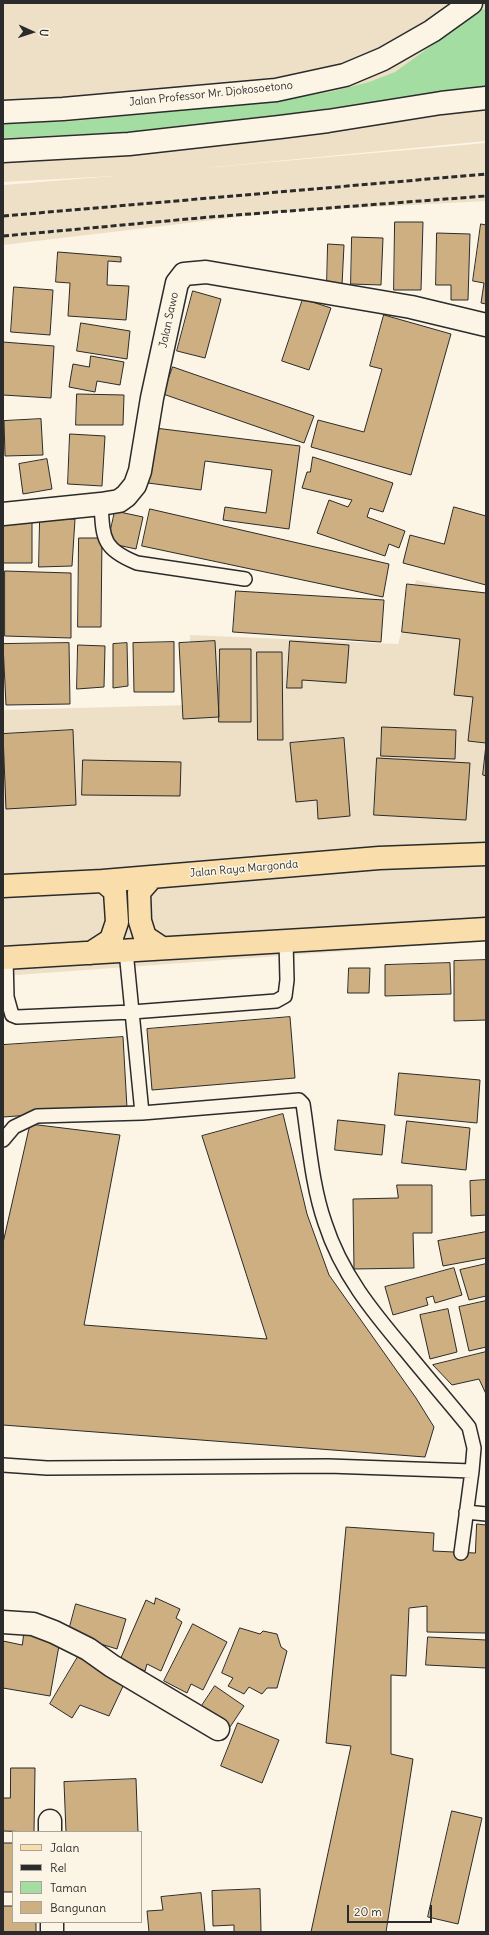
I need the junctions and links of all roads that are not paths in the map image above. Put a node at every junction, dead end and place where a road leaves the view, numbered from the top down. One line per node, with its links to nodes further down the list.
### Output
1 (471, 3): 3 (street, Jalan Professor Mr. Djokosoetono)
2 (486, 98): 4 (street)
3 (3, 112)
4 (3, 152)
5 (486, 325): 6 (street, Jalan Sawo)
6 (101, 504): 7 (street, Jalan Sawo); 8 (lane)
7 (3, 514)
8 (246, 579)
9 (486, 854): 10 (main road, Jalan Raya Margonda)
10 (152, 877): 11 (main road, Jalan Raya Margonda); 15 (main road)
11 (103, 881): 12 (main road, Jalan Raya Margonda); 17 (main road)
12 (3, 886)
13 (486, 929): 14 (main road)
14 (286, 941): 15 (main road); 19 (lane)
15 (160, 948): 16 (main road)
16 (126, 951): 17 (main road); 19 (lane)
17 (91, 953): 18 (main road)
18 (5, 958): 19 (lane)
19 (132, 1012): 20 (lane)
20 (142, 1113): 21 (lane); 23 (lane)
21 (3, 1140)
22 (3, 1465): 23 (lane)
23 (472, 1471): 24 (lane)
24 (466, 1512): 25 (lane); 26 (lane)
25 (486, 1514)
26 (461, 1553)
27 (3, 1622): 28 (street)
28 (218, 1729)

